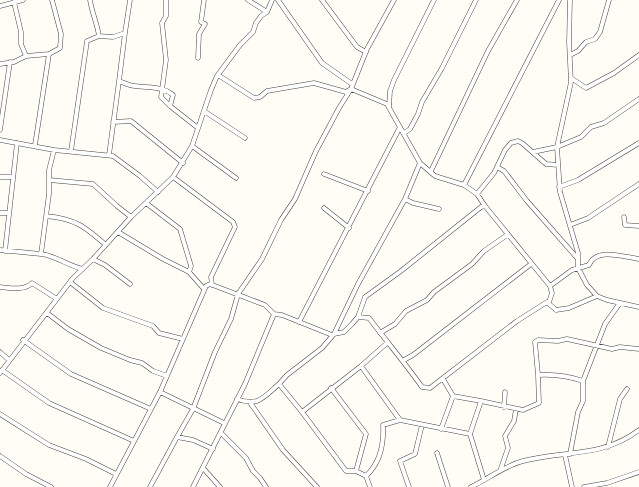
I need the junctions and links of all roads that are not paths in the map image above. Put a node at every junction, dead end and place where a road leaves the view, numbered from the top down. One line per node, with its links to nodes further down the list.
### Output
1 (22, 0): 17 (street)
2 (52, 0): 24 (street)
3 (90, 0): 22 (street)
4 (130, 0): 21 (street)
5 (166, 0): 35 (street)
6 (204, 0): 28 (street)
7 (248, 0): 20 (street)
8 (272, 0): 20 (street)
9 (322, 0): 23 (street)
10 (394, 0): 23 (street)
11 (434, 0): 38 (street)
12 (476, 0): 44 (street)
13 (517, 0): 60 (street)
14 (559, 0): 68 (street)
15 (570, 0): 25 (street)
16 (608, 0): 25 (street)
17 (12, 2): 19 (street); 27 (street)
18 (280, 2): 20 (street); 34 (street)
19 (0, 6)
20 (268, 10): 31 (street)
21 (125, 33): 22 (street); 33 (street)
22 (99, 36): 53 (street)
23 (366, 52): 34 (street)
24 (49, 54): 27 (street); 49 (street)
25 (570, 55): 32 (street)
26 (639, 55): 32 (street)
27 (26, 56): 29 (street)
28 (198, 58)
29 (10, 62): 30 (street); 43 (street)
30 (0, 64)
31 (218, 75): 34 (street); 39 (street)
32 (571, 78): 51 (street)
33 (120, 81): 35 (street); 40 (street)
34 (352, 87): 38 (street); 105 (street)
35 (161, 88): 37 (street); 37 (street)
36 (639, 99): 51 (street)
37 (170, 106): 42 (street)
38 (389, 109): 41 (street)
39 (204, 111): 42 (street); 45 (street)
40 (114, 122): 55 (street); 56 (street)
41 (400, 127): 44 (street); 70 (street)
42 (198, 128): 50 (street)
43 (0, 130)
44 (404, 133): 57 (street)
45 (244, 138)
46 (0, 140): 47 (street)
47 (17, 143): 49 (street); 63 (street)
48 (639, 143): 69 (street)
49 (35, 145): 52 (street)
50 (192, 146): 56 (street); 65 (street)
51 (557, 146): 54 (street); 58 (street)
52 (54, 150): 53 (street); 66 (street)
53 (71, 151): 55 (street)
54 (533, 152): 58 (street); 59 (street)
55 (109, 155): 71 (street)
56 (184, 163): 64 (street)
57 (420, 163): 60 (street); 73 (street)
58 (558, 165): 69 (street)
59 (497, 167): 72 (street); 93 (street)
60 (431, 171): 68 (street)
61 (324, 174): 70 (street)
62 (0, 177): 63 (street)
63 (12, 177): 79 (street)
64 (173, 178): 71 (street); 101 (street)
65 (236, 178)
66 (49, 180): 80 (street); 81 (street)
67 (639, 184): 83 (street)
68 (464, 185): 72 (street)
69 (559, 187): 83 (street)
70 (368, 190): 85 (street)
71 (158, 192): 74 (street)
72 (477, 194): 75 (street)
73 (404, 199): 77 (street); 116 (street)
74 (146, 202): 81 (street); 98 (street)
75 (485, 206): 87 (street); 113 (street)
76 (324, 208): 85 (street)
77 (439, 209)
78 (0, 213): 79 (street)
79 (9, 213): 90 (street)
80 (46, 216): 88 (street); 91 (street)
81 (131, 217): 86 (street)
82 (624, 218): 84 (street)
83 (570, 225): 93 (street)
84 (639, 226)
85 (349, 228): 114 (street)
86 (118, 232): 88 (street); 98 (street)
87 (507, 235): 95 (street); 115 (street)
88 (106, 244): 92 (street)
89 (0, 250): 90 (street)
90 (5, 251): 91 (street)
91 (41, 254): 97 (street)
92 (93, 259): 97 (street); 100 (street)
93 (578, 259): 96 (street)
94 (639, 259): 96 (street)
95 (531, 264): 102 (street); 124 (street)
96 (578, 268): 102 (street); 106 (street)
97 (83, 269): 99 (street)
98 (189, 272): 104 (street)
99 (70, 282): 107 (street); 117 (street)
100 (130, 284)
101 (212, 285): 104 (street); 105 (street)
102 (550, 286): 108 (street)
103 (0, 287): 107 (street)
104 (204, 289): 117 (street)
105 (238, 294): 112 (street); 142 (street)
106 (597, 296): 108 (street); 109 (street)
107 (57, 299): 111 (street)
108 (549, 302): 129 (street)
109 (620, 303): 110 (street); 120 (street)
110 (639, 307)
111 (47, 313): 118 (street); 128 (street)
112 (274, 314): 114 (street); 137 (street)
113 (358, 317): 115 (street); 116 (street)
114 (299, 322): 116 (street)
115 (380, 333): 119 (street)
116 (333, 335): 131 (street)
117 (183, 339): 128 (street)
118 (23, 340): 123 (street); 141 (street)
119 (387, 343): 124 (street); 125 (street)
120 (596, 346): 121 (street); 127 (street); 130 (street)
121 (639, 349)
122 (0, 352): 123 (street)
123 (9, 360): 126 (street)
124 (404, 360): 129 (street)
125 (361, 366): 132 (street); 146 (street)
126 (1, 371): 154 (street)
127 (538, 375): 130 (street); 143 (street)
128 (167, 376): 134 (street)
129 (443, 379): 136 (street)
130 (583, 381): 158 (street)
131 (280, 384): 139 (street); 144 (street)
132 (331, 388): 144 (street); 161 (street)
133 (627, 389): 155 (street)
134 (160, 392): 141 (street); 142 (street)
135 (505, 392): 140 (street)
136 (453, 396): 138 (street); 149 (street)
137 (237, 399): 139 (street); 147 (street)
138 (481, 401): 140 (street); 152 (street)
139 (251, 404): 173 (street)
140 (504, 407): 143 (street)
141 (151, 409): 154 (street)
142 (192, 409): 147 (street); 153 (street)
143 (516, 409): 162 (street)
144 (302, 412): 161 (street)
145 (0, 414): 164 (street)
146 (400, 420): 148 (street); 165 (street)
147 (224, 423): 151 (street)
148 (422, 425): 149 (street); 175 (street)
149 (441, 429): 152 (street)
150 (639, 430): 155 (street)
151 (221, 433): 156 (street); 172 (street)
152 (470, 434): 166 (street)
153 (177, 437): 156 (street); 169 (street)
154 (134, 442): 164 (street)
155 (608, 447): 158 (street)
156 (213, 449): 160 (street)
157 (437, 453): 176 (street)
158 (568, 454): 162 (street); 178 (street)
159 (0, 456): 167 (street)
160 (203, 468): 170 (street); 171 (street)
161 (356, 470): 165 (street)
162 (500, 471): 166 (street)
163 (639, 472): 179 (street)
164 (116, 474): 168 (street)
165 (366, 476): 174 (street)
166 (484, 480): 177 (street)
167 (51, 487)
168 (110, 487)
169 (150, 487)
170 (193, 487)
171 (220, 487)
172 (266, 487)
173 (317, 487)
174 (370, 487)
175 (409, 487)
176 (448, 487)
177 (471, 487)
178 (572, 487)
179 (584, 487)

